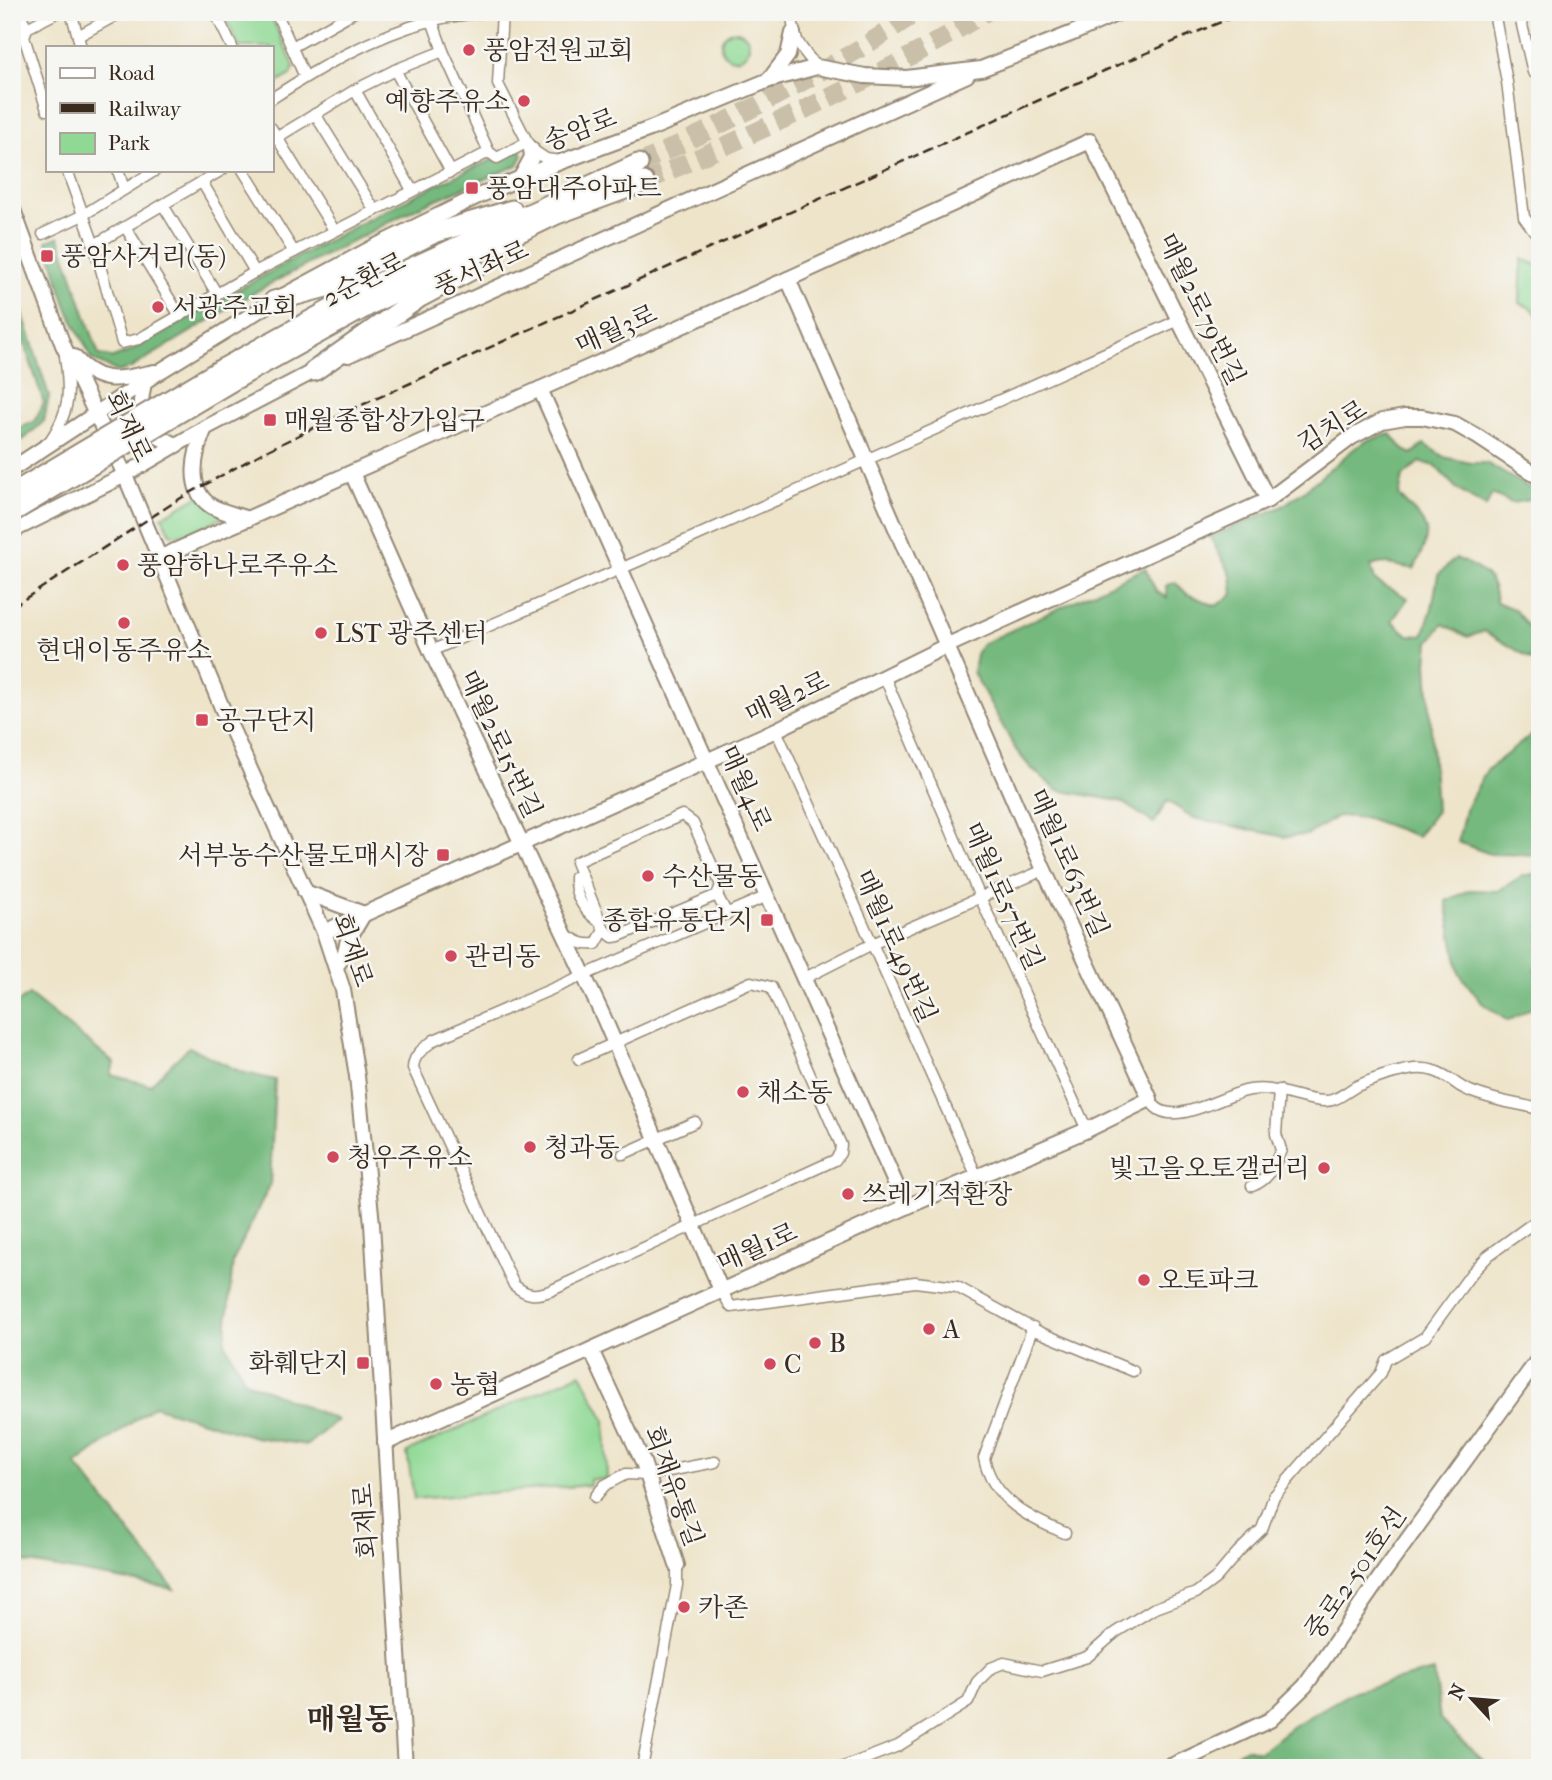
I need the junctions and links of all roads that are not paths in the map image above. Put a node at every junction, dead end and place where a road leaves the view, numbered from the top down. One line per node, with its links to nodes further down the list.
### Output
1 (19, 12): 16 (street)
2 (58, 12): 16 (street)
3 (71, 12): 18 (street)
4 (122, 12): 18 (street)
5 (215, 12): 20 (street)
6 (276, 12): 21 (street)
7 (354, 12): 21 (street)
8 (484, 12): 14 (street)
9 (502, 12): 35 (street)
10 (792, 12): 17 (street)
11 (1120, 12): 24 (street, 송암로)
12 (1494, 12): 57 (street)
13 (1519, 12): 26 (street)
14 (466, 14): 15 (street)
15 (430, 17): 22 (street); 27 (street)
16 (27, 28): 31 (street)
17 (793, 33): 23 (street); 28 (street)
18 (78, 36): 19 (street)
19 (81, 46)
20 (232, 46)
21 (292, 47): 27 (street)
22 (443, 51): 25 (street); 36 (street)
23 (817, 67): 24 (street, 송암로); 28 (street, 송암로)
24 (981, 69): 68 (street, 풍서좌로)
25 (395, 70): 29 (street); 43 (street)
26 (1533, 72)
27 (305, 77): 30 (street)
28 (769, 80): 37 (street, 송암로)
29 (355, 90): 32 (street); 48 (street)
30 (273, 98)
31 (46, 107)
32 (315, 114): 33 (street); 52 (street)
33 (273, 136): 55 (street)
34 (1090, 141): 61 (street, 매월3로); 65 (street, 매월2로79번길)
35 (530, 145): 36 (street); 37 (street); 45 (street)
36 (489, 152): 43 (street)
37 (563, 162): 45 (street, 송암로)
38 (68, 172): 53 (street)
39 (119, 172): 47 (street)
40 (153, 172): 47 (street)
41 (219, 172): 46 (street)
42 (244, 172): 59 (street)
43 (451, 172): 48 (street)
44 (641, 173): 49 (highway, 2순환로); 68 (highway); 69 (highway, 2순환로)
45 (520, 179): 63 (street, 송암로)
46 (202, 182): 50 (street); 60 (street)
47 (124, 189): 53 (street)
48 (412, 190): 52 (street)
49 (573, 192): 63 (highway); 69 (highway, 2순환로)
50 (163, 205): 54 (street); 62 (street)
51 (12, 207): 66 (street, 회재로)
52 (374, 209): 55 (street)
53 (83, 215): 56 (street); 58 (street)
54 (126, 228): 58 (street); 64 (street)
55 (334, 230): 59 (street)
56 (43, 234)
57 (1540, 234)
58 (94, 245): 64 (street)
59 (294, 252): 60 (street)
60 (256, 272): 62 (street)
61 (788, 279): 71 (street, 매월3로); 78 (street, 매월1로63번길)
62 (217, 294): 64 (street)
63 (274, 301): 67 (street, 송암로)
64 (180, 316)
65 (1179, 320): 78 (street); 84 (street, 매월2로79번길)
66 (63, 345): 67 (street); 73 (street, 회재로); 77 (street)
67 (162, 370): 70 (street, 송암로)
68 (314, 371): 75 (street, 풍서좌로)
69 (226, 376): 83 (highway, 2순환로, bridge); 85 (highway, 2순환로, bridge)
70 (144, 383): 73 (street, 송암로); 76 (street)
71 (540, 389): 80 (street, 매월3로); 89 (street, 매월4로)
72 (12, 407): 74 (street)
73 (96, 415): 77 (street, 송암로); 81 (street, 회재로)
74 (12, 421)
75 (205, 428): 76 (street, 풍서좌로); 86 (street)
76 (176, 445): 81 (street, 풍서좌로)
77 (44, 448): 79 (street, 송암로)
78 (867, 458): 89 (street); 90 (street, 매월1로63번길)
79 (12, 469)
80 (352, 473): 86 (street, 매월3로); 91 (street, 매월2로15번길)
81 (125, 475): 87 (street, 풍서좌로); 88 (street, 회재로)
82 (1540, 478): 84 (street, 김치로)
83 (12, 494)
84 (1269, 500): 90 (street, 매월2로)
85 (12, 512)
86 (248, 519): 88 (street, 매월3로)
87 (12, 531)
88 (159, 558): 98 (street, 회재로)
89 (619, 569): 91 (street); 94 (street, 매월4로)
90 (946, 646): 92 (street, 매월2로); 96 (street, 매월1로63번길)
91 (431, 651): 95 (street, 매월2로15번길)
92 (885, 678): 93 (street, 매월2로); 101 (street, 매월1로57번길)
93 (776, 730): 94 (street, 매월2로); 107 (street, 매월1로49번길)
94 (706, 761): 95 (street, 매월2로); 100 (street, 매월4로)
95 (520, 843): 102 (street, 매월2로); 106 (street, 매월2로15번길)
96 (1044, 870): 101 (street); 114 (street, 매월1로63번길)
97 (575, 877): 104 (street)
98 (305, 892): 102 (street); 105 (street, 회재로)
99 (717, 895): 103 (street); 104 (street); 104 (street)
100 (767, 896): 103 (street); 110 (street, 매월4로)
101 (980, 897): 107 (street); 117 (street, 매월1로57번길)
102 (364, 914): 105 (street, 매월2로); 108 (street)
103 (727, 914): 109 (street)
104 (602, 927): 106 (street)
105 (324, 932): 108 (street, 회재로)
106 (563, 933): 109 (street, 매월2로15번길)
107 (872, 944): 110 (street); 120 (street, 매월1로49번길)
108 (336, 966): 130 (street, 회재로)
109 (584, 976): 111 (street, 매월2로15번길); 124 (street)
110 (805, 978): 122 (street, 매월4로)
111 (614, 1043): 112 (street); 118 (street, 매월2로15번길); 124 (street)
112 (579, 1059)
113 (1279, 1090): 114 (street); 115 (street); 121 (street)
114 (1150, 1098): 117 (street, 매월1로)
115 (1539, 1112)
116 (695, 1122): 118 (street)
117 (1087, 1130): 120 (street, 매월1로)
118 (657, 1138): 119 (street); 124 (street, 매월2로15번길)
119 (623, 1154)
120 (978, 1179): 122 (street, 매월1로)
121 (1252, 1186)
122 (906, 1208): 125 (street, 매월1로)
123 (1540, 1218): 138 (street)
124 (695, 1226): 125 (street, 매월2로15번길)
125 (721, 1290): 126 (street); 127 (street, 매월1로)
126 (1032, 1327): 129 (street); 134 (street)
127 (592, 1350): 130 (street, 매월1로); 132 (street, 회재유통길)
128 (1540, 1357): 139 (street, 중로2-501호선)
129 (1133, 1371)
130 (385, 1443): 136 (street, 회재로)
131 (715, 1462): 132 (street)
132 (648, 1475): 133 (street); 135 (street, 회재유통길)
133 (595, 1497)
134 (1065, 1533)
135 (677, 1565): 137 (street, 회재유통길)
136 (405, 1768)
137 (642, 1768)
138 (841, 1768)
139 (1167, 1768)

